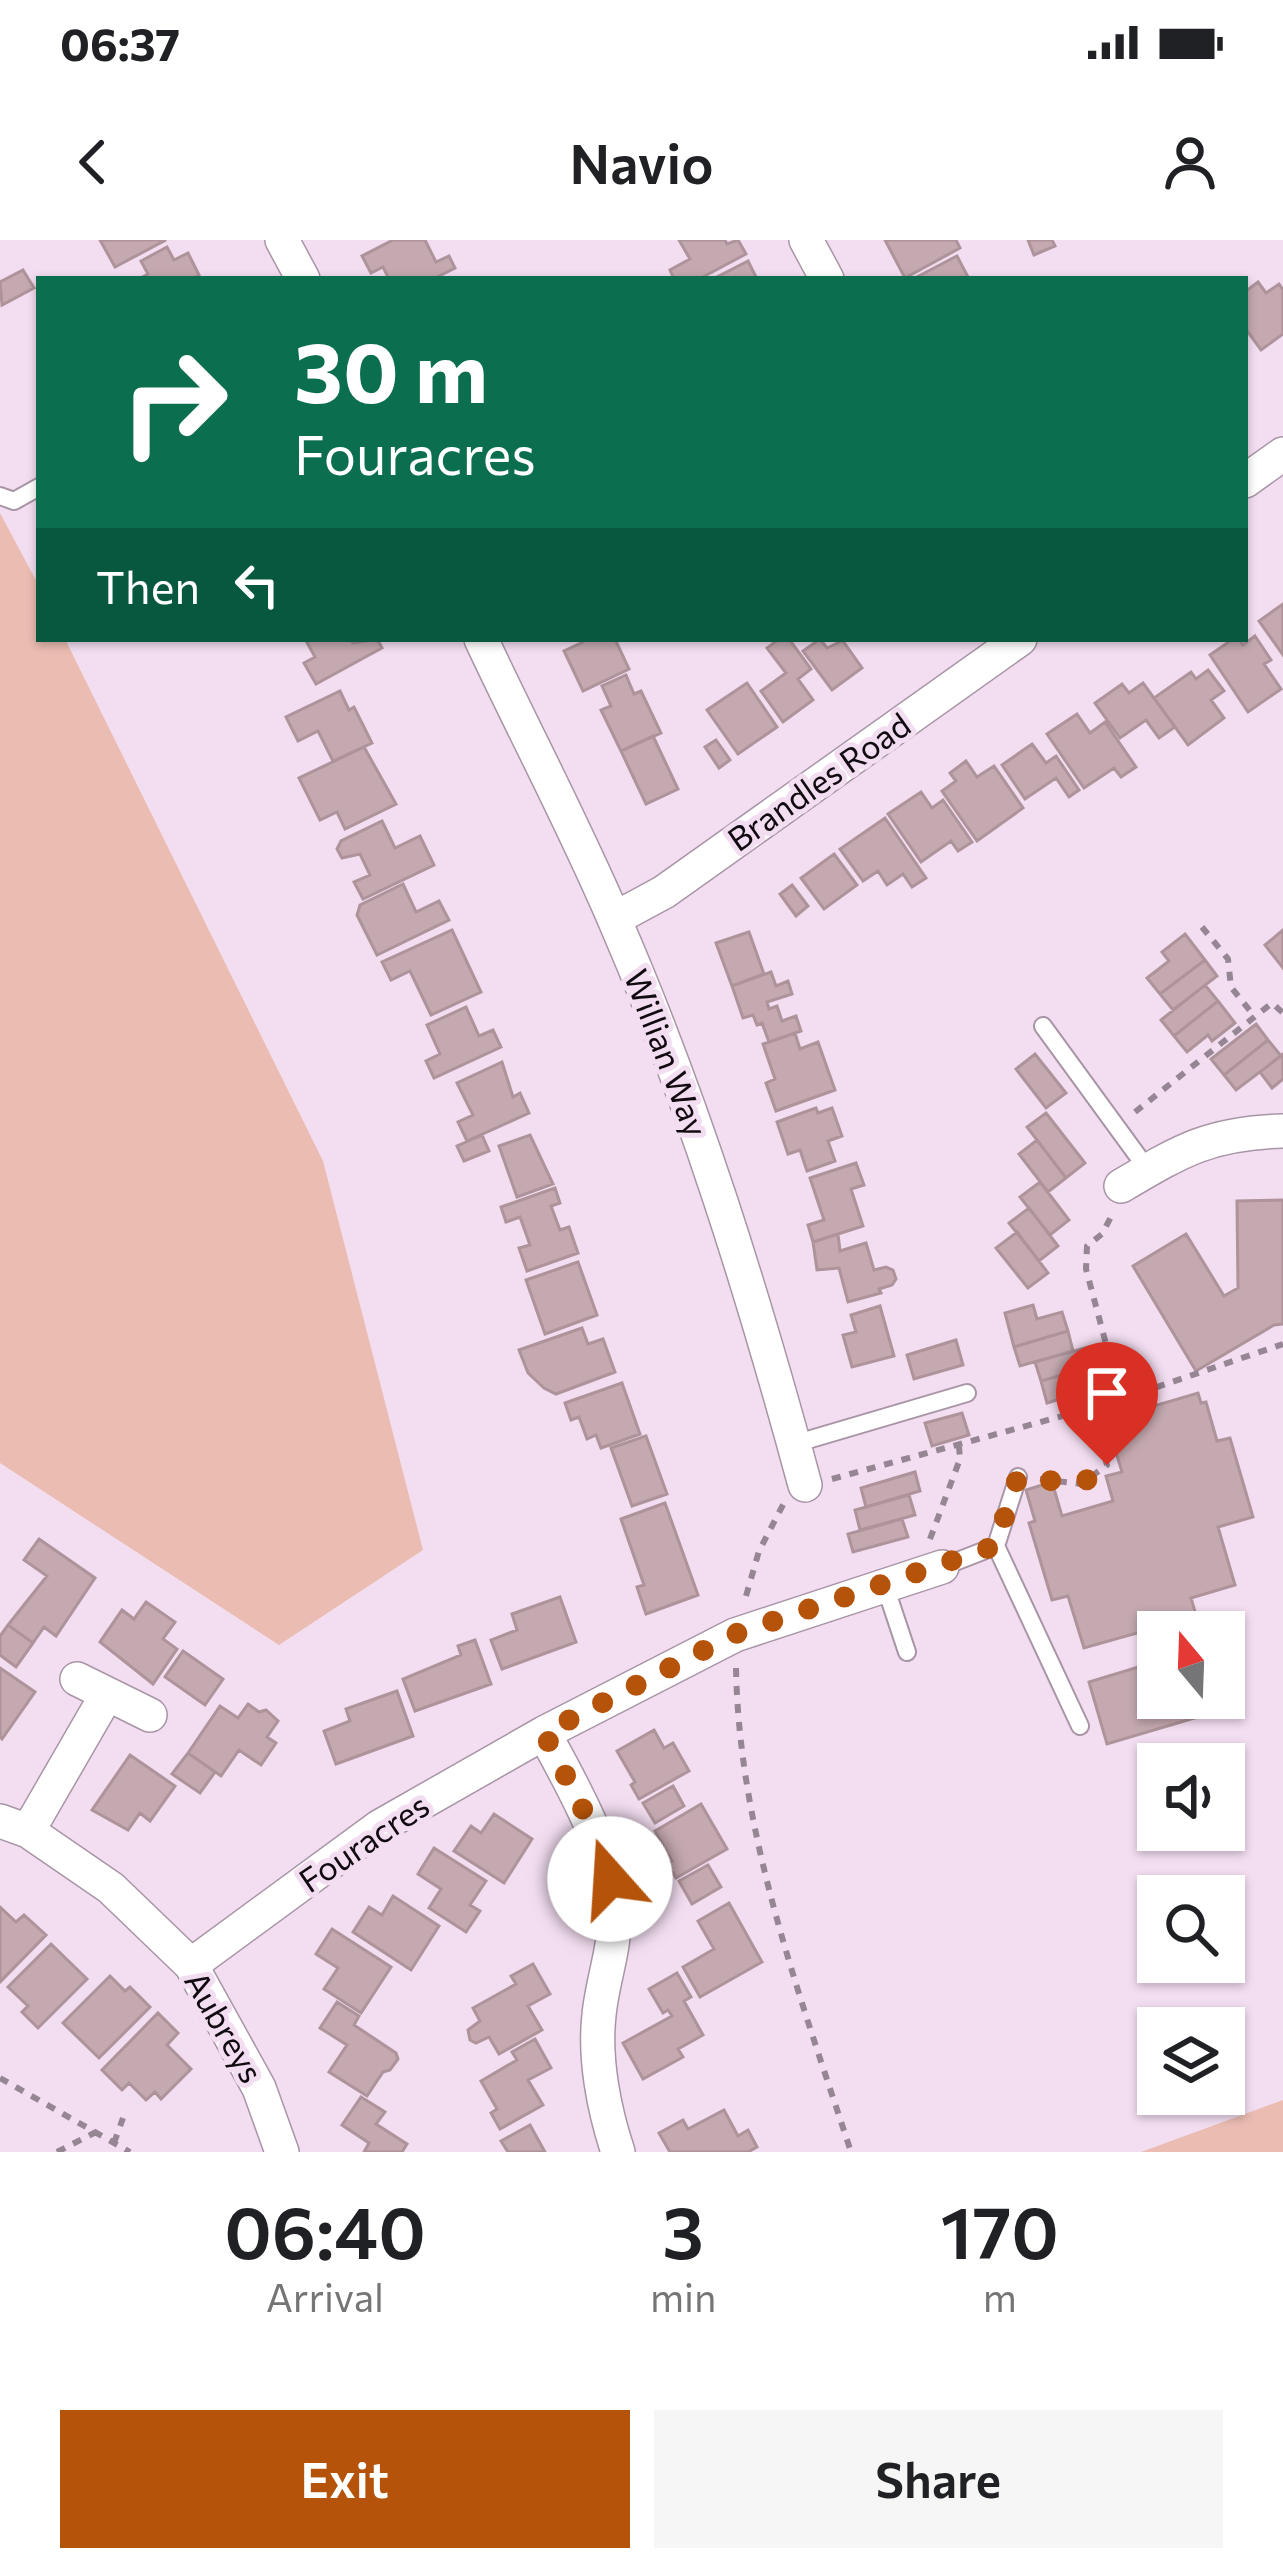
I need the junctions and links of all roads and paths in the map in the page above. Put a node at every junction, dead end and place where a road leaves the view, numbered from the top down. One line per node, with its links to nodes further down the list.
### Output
1 (282, 240): 3 (street)
2 (806, 240): 4 (street)
3 (301, 276)
4 (825, 276)
5 (1283, 454): 6 (street)
6 (1248, 479)
7 (36, 490): 8 (lane)
8 (0, 496)
9 (482, 642): 11 (street, Willian Way)
10 (1016, 642): 11 (street, Brandles Road)
11 (614, 919): 23 (street, Willian Way)
12 (1202, 926): 14 (path)
13 (1283, 1013): 14 (path)
14 (1255, 1017): 16 (path)
15 (1043, 1026): 16 (lane)
16 (1118, 1126): 18 (lane)
17 (1283, 1131): 18 (street)
18 (1134, 1178)
19 (1283, 1344): 21 (path)
20 (967, 1393): 23 (lane)
21 (1121, 1400)
22 (1090, 1408): 25 (path)
23 (794, 1444): 26 (street, Willian Way)
24 (959, 1446): 28 (path)
25 (1018, 1477): 27 (lane)
26 (805, 1485)
27 (995, 1546): 28 (lane); 32 (lane)
28 (913, 1577): 29 (street, Fouracres); 30 (lane)
29 (735, 1634): 33 (street, Fouracres); 44 (path)
30 (907, 1652)
31 (150, 1715): 34 (street, Aubreys)
32 (1080, 1726)
33 (544, 1733): 35 (street, Fouracres); 43 (street)
34 (14, 1826): 35 (street, Aubreys)
35 (190, 1965): 42 (street, Aubreys)
36 (0, 2078): 38 (path)
37 (123, 2118): 39 (path)
38 (96, 2132): 39 (path); 40 (path)
39 (114, 2143): 41 (path)
40 (57, 2152)
41 (130, 2152)
42 (282, 2152)
43 (618, 2152)
44 (851, 2152)

